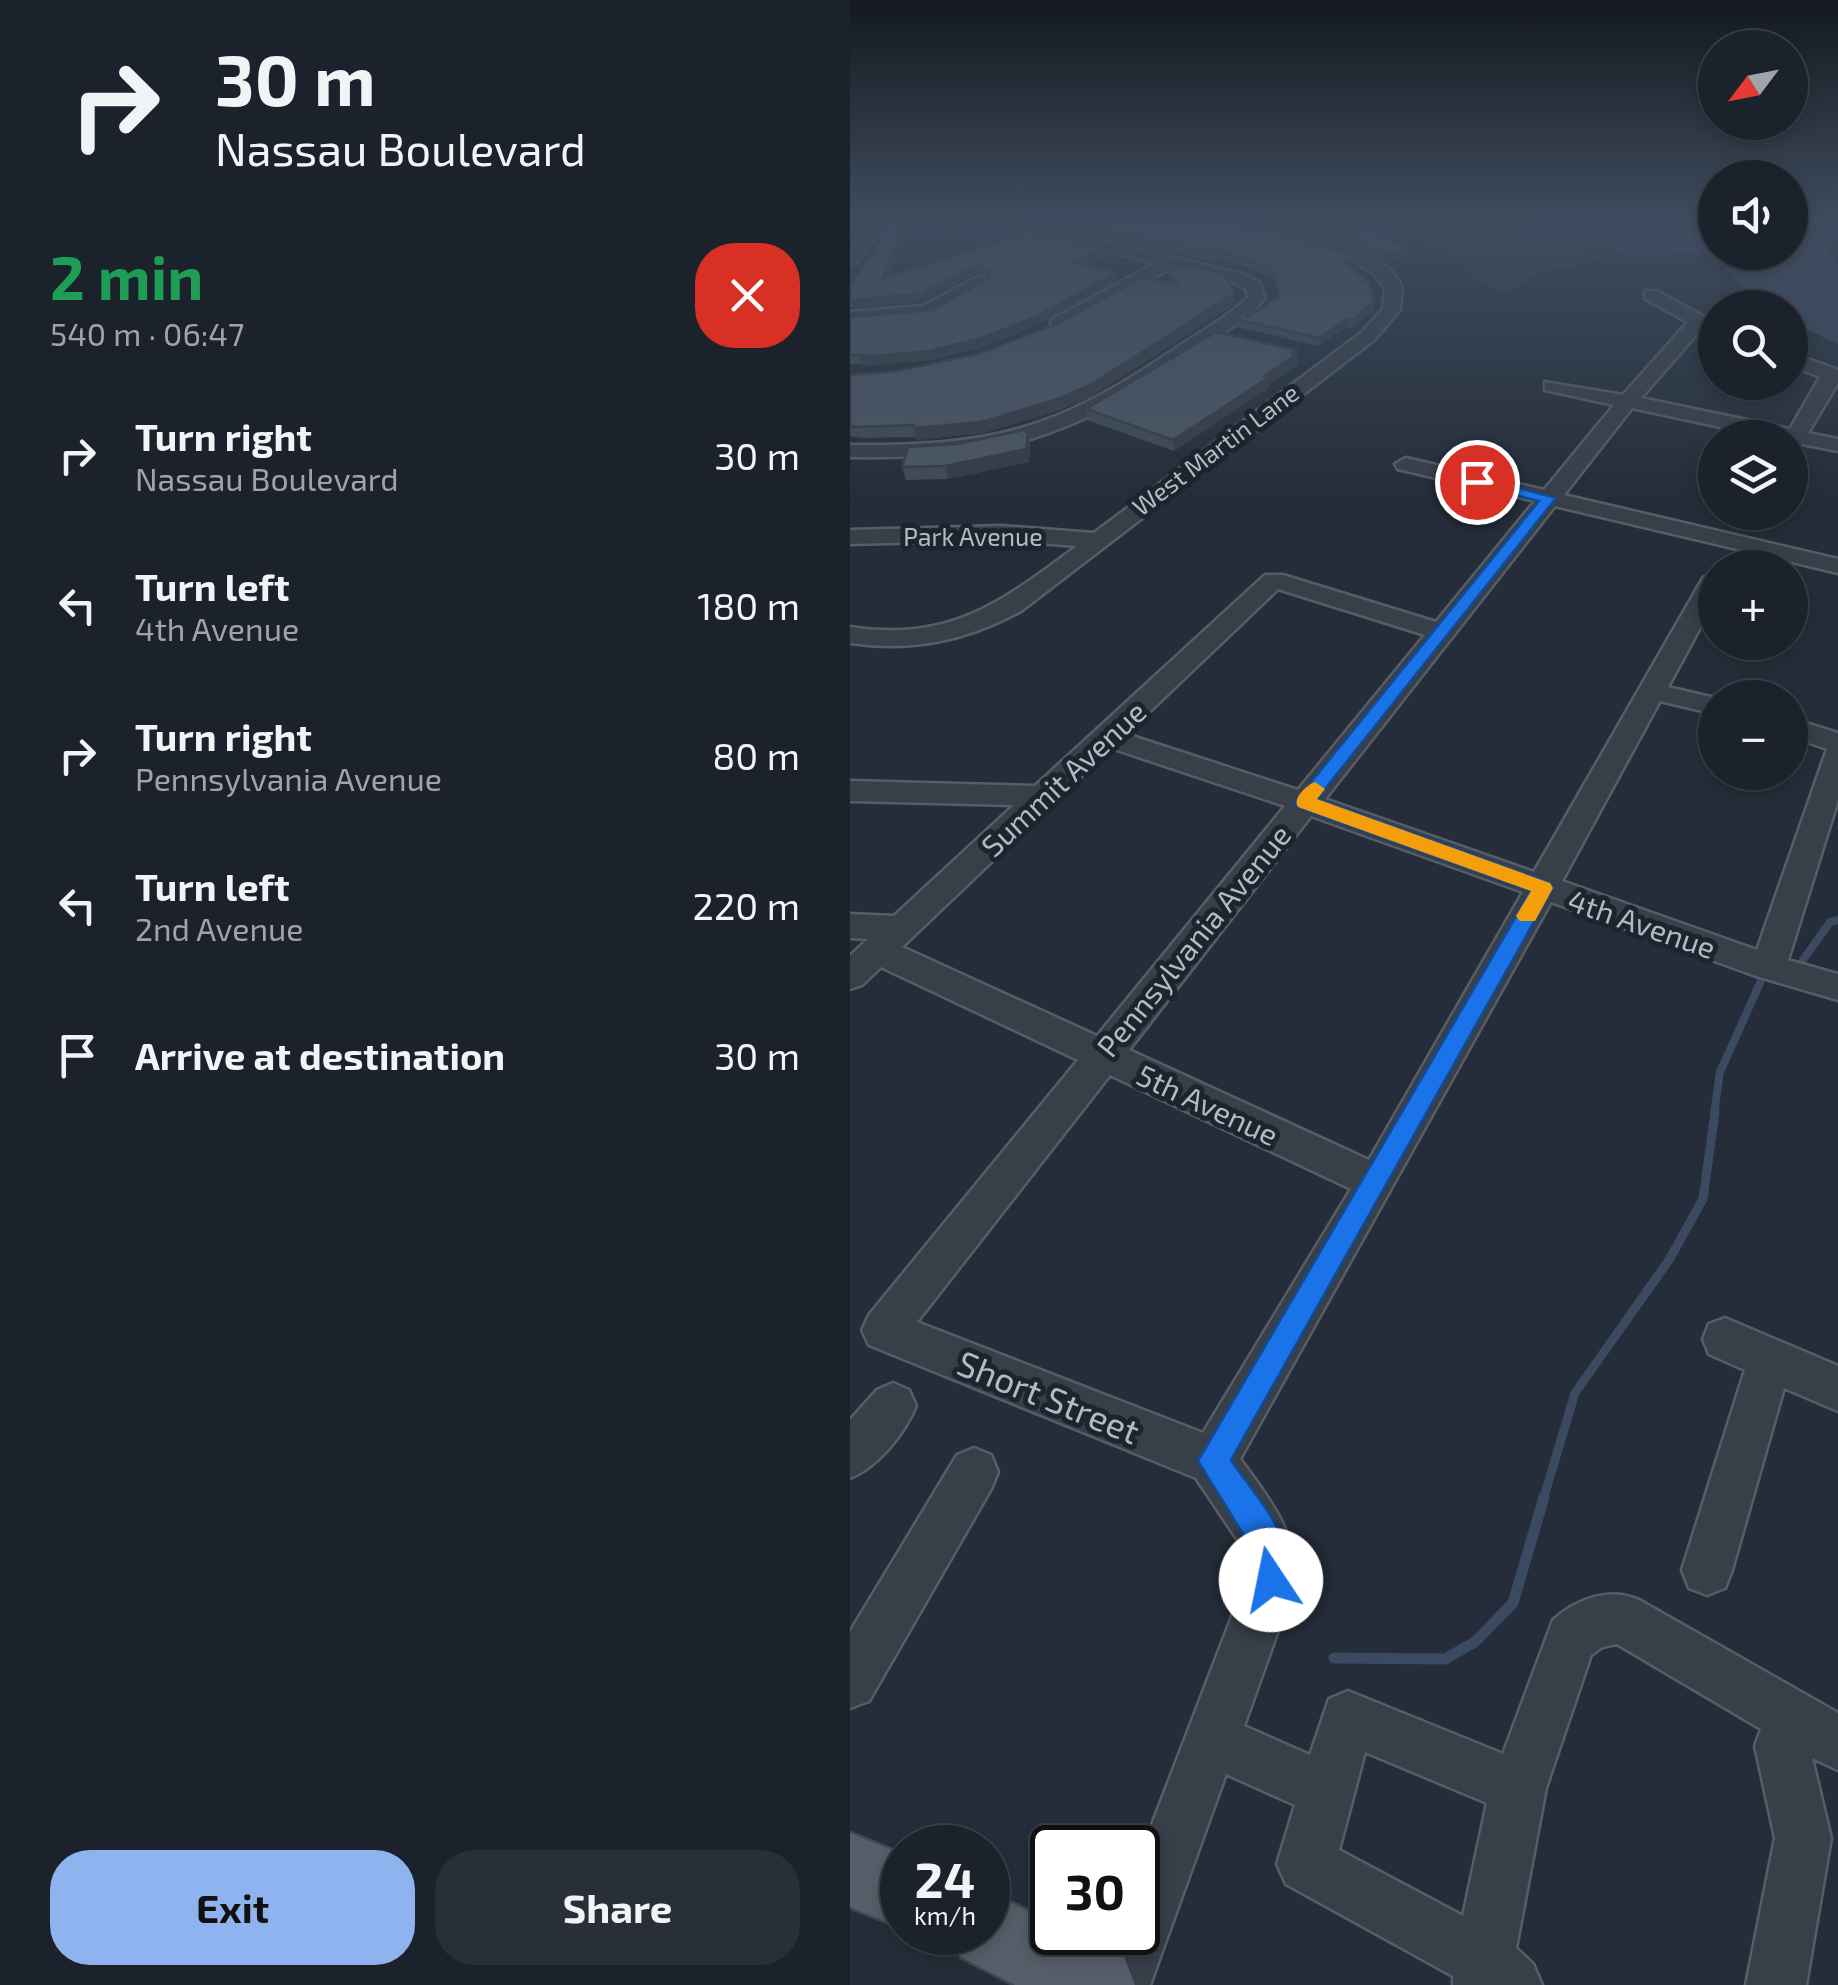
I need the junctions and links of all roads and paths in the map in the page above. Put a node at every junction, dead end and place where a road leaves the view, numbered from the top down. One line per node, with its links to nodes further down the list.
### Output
1 (876, 315): 5 (street)
2 (1075, 315): 7 (street)
3 (1236, 315): 6 (street)
4 (1389, 315): 23 (street, West Martin Lane)
5 (850, 317)
6 (1212, 331): 9 (street); 18 (street)
7 (1044, 332)
8 (1698, 334): 13 (street, Pennsylvania Avenue)
9 (1246, 339)
10 (1808, 366): 11 (street)
11 (1834, 376): 15 (street)
12 (1552, 386): 13 (street)
13 (1628, 402): 14 (street); 20 (street, Pennsylvania Avenue)
14 (1704, 420)
15 (1806, 420)
16 (1808, 442): 17 (street)
17 (1838, 445)
18 (850, 451)
19 (1406, 464): 20 (street)
20 (1549, 498): 21 (street); 27 (street, Pennsylvania Avenue)
21 (1740, 534): 24 (street); 25 (street)
22 (850, 537): 23 (street, Park Avenue)
23 (1096, 540): 28 (street, West Martin Lane)
24 (1731, 550)
25 (1838, 566)
26 (1698, 608): 29 (street)
27 (1441, 632): 32 (street, Summit Avenue); 37 (street, Pennsylvania Avenue)
28 (850, 635)
29 (1652, 691): 30 (street); 38 (street)
30 (1698, 702)
31 (1808, 734): 33 (street)
32 (1107, 737): 36 (street, Summit Avenue); 37 (street, 4th Avenue)
33 (1838, 743)
34 (1838, 754): 41 (street)
35 (850, 791): 36 (street)
36 (1046, 796): 40 (street, Summit Avenue)
37 (1304, 802): 38 (street, 4th Avenue); 44 (street, Pennsylvania Avenue)
38 (1543, 888): 41 (street, 4th Avenue); 45 (street)
39 (850, 926): 40 (street)
40 (888, 939): 42 (street, Summit Avenue); 44 (street, 5th Avenue)
41 (1768, 967): 43 (street, 4th Avenue)
42 (850, 976)
43 (1838, 987)
44 (1101, 1054): 45 (street, 5th Avenue); 46 (street, Pennsylvania Avenue)
45 (1376, 1182): 52 (street)
46 (884, 1330): 52 (street, Short Street)
47 (1724, 1339): 48 (street)
48 (1770, 1360): 49 (street); 54 (street)
49 (1838, 1389)
50 (893, 1406): 51 (street)
51 (850, 1455)
52 (1213, 1461): 57 (street)
53 (974, 1472): 55 (street)
54 (1707, 1570)
55 (850, 1682)
56 (1815, 1730): 58 (street); 66 (street)
57 (1212, 1740): 59 (street); 65 (street)
58 (1518, 1788): 59 (street); 63 (street)
59 (1327, 1791): 63 (street)
60 (850, 1870): 61 (main road)
61 (880, 1882)
62 (1010, 1941): 64 (main road)
63 (1484, 1979)
64 (1096, 1985)
65 (1120, 1985)
66 (1776, 1985)

